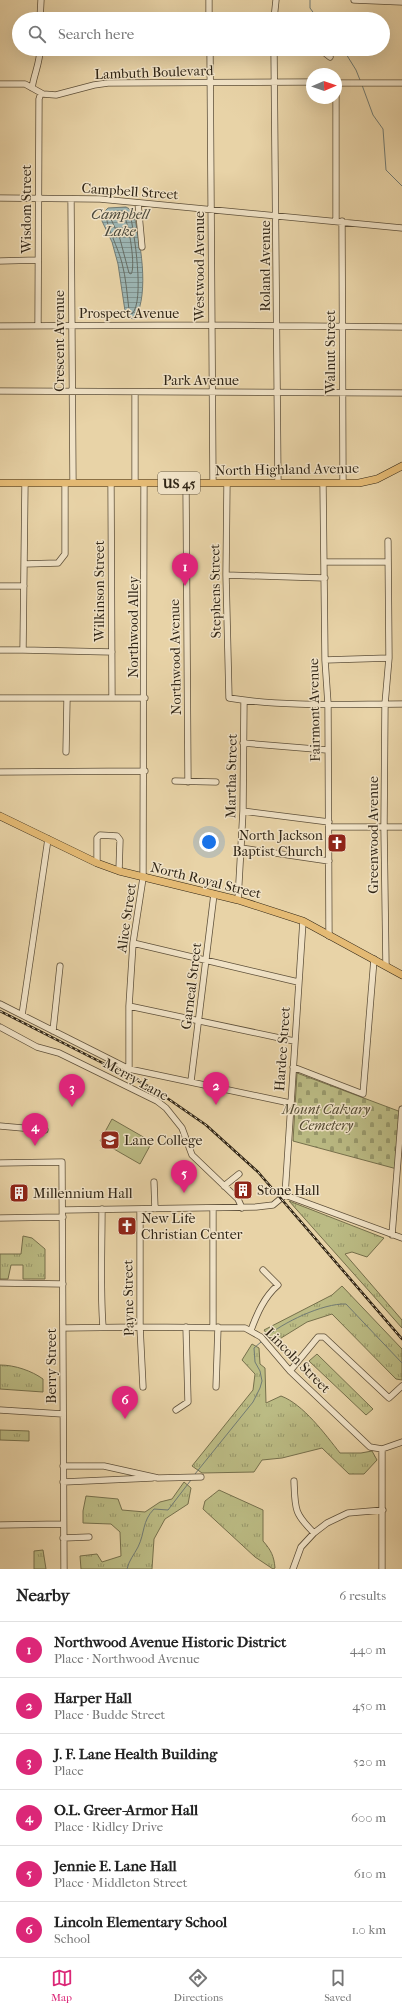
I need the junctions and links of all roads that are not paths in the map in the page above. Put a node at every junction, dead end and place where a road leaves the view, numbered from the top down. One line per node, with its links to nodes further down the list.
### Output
1 (41, 0): 6 (street)
2 (209, 0): 7 (street)
3 (276, 0): 8 (street)
4 (354, 0): 5 (street)
5 (402, 2)
6 (40, 12)
7 (209, 12)
8 (275, 12)
9 (40, 56): 18 (street)
10 (210, 56): 12 (street, Westwood Avenue)
11 (274, 56): 13 (street, Roland Avenue)
12 (210, 82): 13 (street, Lambuth Boulevard); 19 (street, Lambuth Boulevard); 25 (street, Westwood Avenue)
13 (274, 82): 14 (street, Lambuth Boulevard); 26 (street, Roland Avenue)
14 (306, 82)
15 (342, 83): 16 (street)
16 (402, 83)
17 (0, 84): 18 (street, Lambuth Boulevard)
18 (32, 88): 19 (street, Lambuth Boulevard)
19 (41, 93): 22 (street, Wisdom Street)
20 (336, 104): 27 (street, Walnut Street)
21 (0, 198): 22 (street, Campbell Street)
22 (38, 198): 23 (street, Campbell Street); 30 (street, Wisdom Street)
23 (71, 199): 24 (street, Campbell Street); 32 (street, Crescent Avenue)
24 (138, 203): 25 (street, Campbell Street); 29 (street)
25 (212, 208): 26 (street, Campbell Street); 33 (street, Westwood Avenue)
26 (276, 214): 27 (street, Campbell Street); 36 (street, Roland Avenue)
27 (339, 221): 28 (street, Campbell Street); 37 (street, Walnut Street)
28 (402, 228)
29 (142, 247)
30 (38, 260): 31 (street); 35 (street, Wisdom Street)
31 (0, 261)
32 (71, 325): 33 (street, Prospect Avenue); 35 (street, Prospect Avenue); 40 (street, Crescent Avenue)
33 (211, 325): 36 (street, Prospect Avenue); 42 (street, Westwood Avenue)
34 (0, 326): 35 (street, Prospect Avenue)
35 (38, 326)
36 (277, 326): 37 (street, Prospect Avenue); 44 (street, Roland Avenue)
37 (342, 326): 38 (street, Prospect Avenue); 43 (street, Walnut Street)
38 (402, 327)
39 (0, 391): 40 (street, Park Avenue)
40 (71, 391): 41 (street, Park Avenue); 49 (street, Crescent Avenue)
41 (135, 392): 42 (street, Park Avenue); 51 (street)
42 (212, 392): 44 (street, Park Avenue); 54 (street, Westwood Avenue)
43 (342, 392): 44 (street, Park Avenue); 45 (street, Park Avenue); 58 (street, Walnut Street)
44 (278, 393): 56 (street, Roland Avenue)
45 (402, 393)
46 (402, 466): 58 (main road, North Highland Avenue / US 45)
47 (0, 483): 48 (main road, North Highland Avenue / US 45)
48 (25, 483): 49 (main road, North Highland Avenue / US 45); 62 (street)
49 (69, 483): 50 (main road, North Highland Avenue / US 45); 62 (street, Crescent Avenue)
50 (111, 483): 51 (main road, North Highland Avenue / US 45); 69 (street, Wilkinson Street)
51 (135, 483): 52 (main road, North Highland Avenue / US 45)
52 (144, 483): 53 (main road, North Highland Avenue / US 45); 75 (street, Northwood Alley)
53 (186, 483): 54 (main road, North Highland Avenue / US 45); 86 (street, Northwood Avenue)
54 (213, 483): 55 (main road, North Highland Avenue / US 45)
55 (227, 483): 56 (main road, North Highland Avenue / US 45); 63 (street, Stephens Street)
56 (278, 483): 57 (main road, North Highland Avenue / US 45)
57 (323, 483): 58 (main road, North Highland Avenue / US 45); 60 (street, Fairmont Avenue)
58 (343, 483)
59 (388, 541): 61 (street, Greenwood Avenue)
60 (325, 562): 61 (street); 64 (street, Fairmont Avenue)
61 (387, 562): 70 (street, Greenwood Avenue)
62 (24, 564): 66 (street)
63 (226, 575): 64 (street); 76 (street, Stephens Street)
64 (325, 578): 71 (street, Fairmont Avenue)
65 (0, 586): 66 (street)
66 (24, 586): 68 (street)
67 (0, 650): 68 (street)
68 (23, 650): 69 (street)
69 (112, 652): 74 (street, Wilkinson Street)
70 (389, 658): 71 (street); 78 (street, Greenwood Avenue)
71 (325, 660): 77 (street, Fairmont Avenue)
72 (0, 698): 73 (street)
73 (67, 698): 74 (street); 82 (street)
74 (112, 698): 75 (street)
75 (145, 698): 84 (street, Northwood Alley)
76 (244, 701): 77 (street); 80 (street, Martha Street)
77 (328, 704): 78 (street); 81 (street, Fairmont Avenue)
78 (385, 704): 79 (street); 91 (street, Greenwood Avenue)
79 (402, 704)
80 (243, 743): 81 (street); 88 (street, Martha Street)
81 (327, 750): 90 (street, Fairmont Avenue)
82 (66, 752)
83 (0, 772): 84 (street)
84 (145, 772): 98 (street, Alice Street)
85 (175, 781): 86 (street)
86 (188, 782): 87 (street)
87 (216, 782)
88 (243, 812): 90 (street); 94 (street, Martha Street)
89 (0, 816): 93 (main road, North Royal Street)
90 (329, 824): 91 (street); 95 (street, Fairmont Avenue)
91 (384, 827): 92 (street); 107 (street, Greenwood Avenue)
92 (402, 827)
93 (48, 839): 96 (main road, North Royal Street); 112 (street)
94 (241, 848): 95 (street); 100 (street, Martha Street)
95 (329, 861): 102 (street, Fairmont Avenue)
96 (97, 863): 97 (main road, North Royal Street); 97 (street)
97 (119, 872): 98 (main road, North Royal Street)
98 (143, 878): 99 (main road, North Royal Street); 103 (street, Alice Street)
99 (214, 894): 100 (main road, North Royal Street); 105 (street, Garneal Street)
100 (238, 900): 101 (main road, North Royal Street)
101 (303, 921): 102 (main road, North Royal Street); 109 (street, Hardee Street)
102 (329, 936): 104 (main road, North Royal Street)
103 (133, 943): 105 (street); 111 (street, Alice Street)
104 (374, 959): 107 (main road, North Royal Street); 117 (street)
105 (207, 960): 109 (street); 113 (street, Garneal Street)
106 (60, 966): 115 (street)
107 (386, 966): 108 (main road, North Royal Street)
108 (402, 975)
109 (298, 982): 116 (street, Hardee Street)
110 (0, 1004): 112 (street)
111 (129, 1006): 113 (street); 118 (street, Alice Street)
112 (22, 1015): 115 (street)
113 (198, 1021): 116 (street); 119 (street, Garneal Street)
114 (0, 1027): 127 (street, Merry Lane)
115 (53, 1031): 118 (street)
116 (294, 1041): 117 (street, Hardee Street)
117 (293, 1067): 120 (street, Hardee Street)
118 (129, 1068): 119 (street)
119 (191, 1081): 120 (street)
120 (290, 1103): 128 (street, Hardee Street)
121 (402, 1109): 137 (street)
122 (0, 1126): 123 (street)
123 (45, 1130)
124 (0, 1163): 134 (street, Berry Street)
125 (239, 1174): 127 (street)
126 (154, 1182): 133 (street)
127 (224, 1186): 130 (street, Merry Lane)
128 (283, 1198): 130 (street); 137 (street)
129 (213, 1208): 130 (street); 133 (street); 144 (street)
130 (242, 1208)
131 (102, 1209): 132 (street); 134 (street); 146 (street)
132 (140, 1209): 133 (street); 142 (street, Payne Street)
133 (155, 1209)
134 (63, 1210): 135 (street, Berry Street)
135 (63, 1217): 136 (street); 141 (street, Berry Street)
136 (0, 1218)
137 (392, 1235): 138 (street)
138 (402, 1238)
139 (263, 1270): 147 (street)
140 (0, 1283): 141 (street)
141 (63, 1284): 145 (street, Berry Street)
142 (140, 1327): 143 (street, Lincoln Street); 146 (street, Lincoln Street); 150 (street, Payne Street)
143 (186, 1327): 144 (street, Lincoln Street); 153 (street)
144 (216, 1327): 147 (street, Lincoln Street); 151 (street)
145 (63, 1328): 146 (street, Lincoln Street); 154 (street, Berry Street)
146 (103, 1328)
147 (251, 1330): 148 (street, Lincoln Street)
148 (290, 1371): 149 (street); 156 (street, Lincoln Street)
149 (402, 1386)
150 (143, 1387)
151 (216, 1388)
152 (0, 1410): 154 (street)
153 (176, 1410)
154 (63, 1414): 157 (street, Berry Street)
155 (402, 1442): 156 (street)
156 (382, 1449): 162 (street)
157 (63, 1466): 158 (street); 161 (street, Berry Street)
158 (158, 1478): 159 (street); 161 (street)
159 (201, 1478)
160 (294, 1481): 165 (street)
161 (63, 1482): 163 (street, Berry Street)
162 (383, 1510): 165 (street); 170 (street)
163 (63, 1524): 164 (street); 167 (street, Berry Street)
164 (0, 1525)
165 (314, 1533): 169 (street)
166 (90, 1537): 167 (street)
167 (63, 1538): 168 (street, Berry Street)
168 (64, 1569)
169 (293, 1569)
170 (382, 1569)

